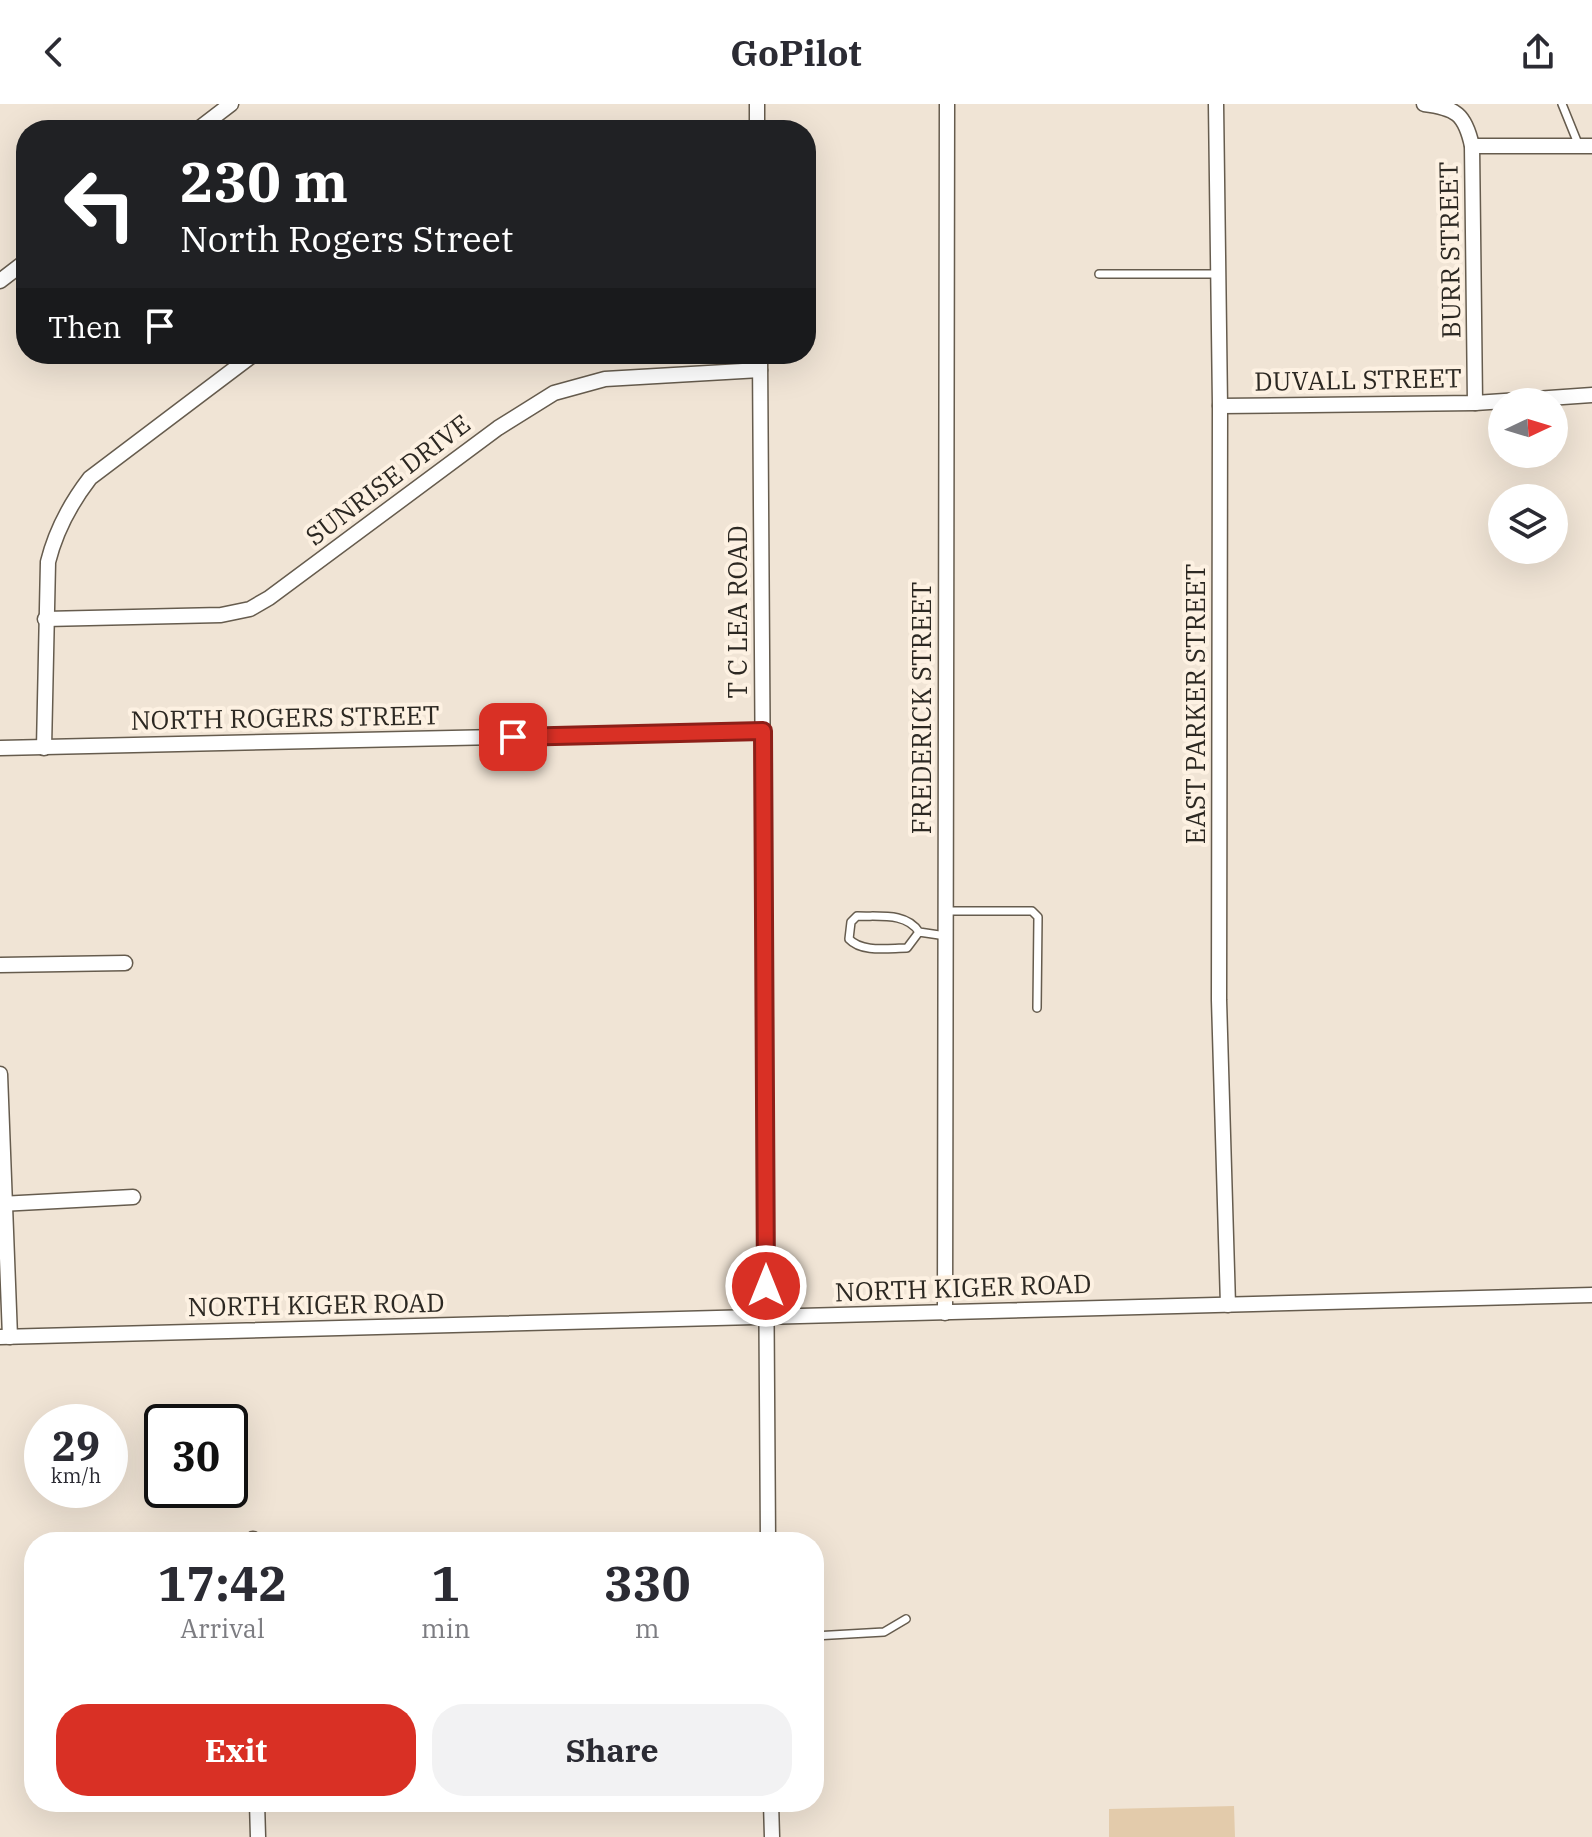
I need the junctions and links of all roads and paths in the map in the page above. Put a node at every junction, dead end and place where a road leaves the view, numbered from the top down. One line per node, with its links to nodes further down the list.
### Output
1 (231, 104): 7 (street)
2 (947, 104): 24 (street, FREDERICK STREET)
3 (1216, 104): 12 (street, EAST PARKER STREET)
4 (1424, 104): 6 (street)
5 (1562, 104): 9 (lane)
6 (1464, 111): 8 (street, BURR STREET)
7 (210, 120)
8 (1472, 146): 9 (street); 18 (street, BURR STREET)
9 (1586, 146)
10 (16, 269): 13 (street)
11 (1099, 274): 12 (lane)
12 (1218, 274): 19 (street, EAST PARKER STREET)
13 (0, 281)
14 (241, 364): 20 (street)
15 (760, 364): 16 (street, T C LEA ROAD)
16 (760, 370): 20 (street, SUNRISE DRIVE); 21 (street, T C LEA ROAD)
17 (1592, 395): 18 (street, DUVALL STREET)
18 (1475, 403): 19 (street, DUVALL STREET)
19 (1220, 406): 34 (street, EAST PARKER STREET)
20 (45, 619): 23 (street)
21 (763, 731): 23 (street, NORTH ROGERS STREET); 36 (street, T C LEA ROAD)
22 (0, 748): 23 (street, NORTH ROGERS STREET)
23 (44, 748)
24 (946, 911): 26 (street, FREDERICK STREET); 29 (lane)
25 (919, 932): 25 (lane); 26 (lane)
26 (946, 936): 35 (street, FREDERICK STREET)
27 (125, 963): 28 (street)
28 (0, 965)
29 (1037, 1008)
30 (0, 1074): 32 (street)
31 (133, 1197): 32 (street)
32 (3, 1204): 37 (street)
33 (1592, 1295): 34 (street, NORTH KIGER ROAD)
34 (1228, 1305): 35 (street, NORTH KIGER ROAD)
35 (945, 1313): 36 (street, NORTH KIGER ROAD)
36 (767, 1318): 37 (street, NORTH KIGER ROAD); 38 (street, T C LEA ROAD)
37 (5, 1337)
38 (768, 1532)
39 (906, 1619): 40 (lane)
40 (824, 1635)
41 (257, 1812): 43 (street)
42 (771, 1812): 44 (street)
43 (258, 1837)
44 (772, 1837)

